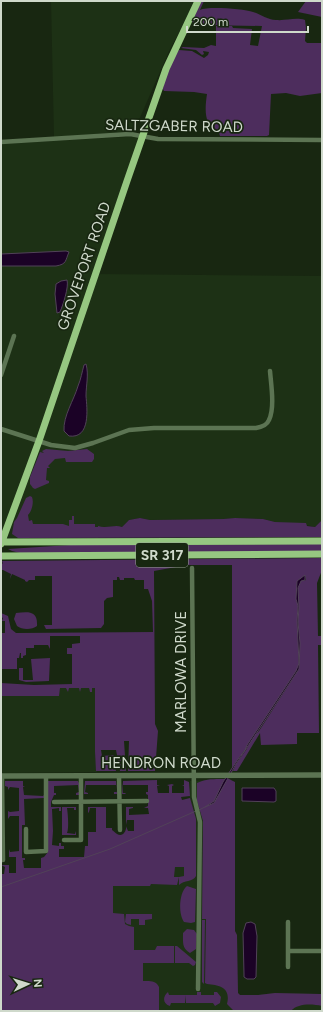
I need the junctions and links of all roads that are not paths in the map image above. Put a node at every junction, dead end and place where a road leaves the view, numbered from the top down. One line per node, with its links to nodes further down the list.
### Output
1 (198, 1): 2 (main road, GROVEPORT ROAD)
2 (142, 136): 3 (street, SALTZGABER ROAD); 4 (street, SALTZGABER ROAD); 9 (main road, GROVEPORT ROAD)
3 (322, 140)
4 (1, 142)
5 (14, 336): 7 (street)
6 (270, 371): 9 (street)
7 (1, 374)
8 (1, 429): 9 (street)
9 (39, 441): 11 (main road, GROVEPORT ROAD)
10 (322, 541): 11 (main road, SR 317)
11 (1, 543)
12 (322, 554): 13 (main road, SR 317)
13 (1, 556)
14 (192, 568): 15 (street, MARLOWA DRIVE)
15 (193, 775): 16 (street, HENDRON ROAD); 20 (street, HENDRON ROAD); 34 (street, MARLOWA DRIVE)
16 (322, 775)
17 (1, 776): 18 (street, HENDRON ROAD); 27 (street)
18 (46, 776): 19 (street, HENDRON ROAD); 25 (street)
19 (81, 776): 20 (street, HENDRON ROAD); 21 (street)
20 (119, 776): 22 (street)
21 (81, 801): 22 (street); 24 (street); 28 (street)
22 (119, 801): 23 (street); 26 (street)
23 (147, 801)
24 (54, 802)
25 (26, 829)
26 (120, 830)
27 (2, 834): 29 (street)
28 (64, 840)
29 (2, 860)
30 (288, 922): 31 (street)
31 (288, 951): 32 (street); 33 (street)
32 (322, 951)
33 (288, 967)
34 (198, 989)

